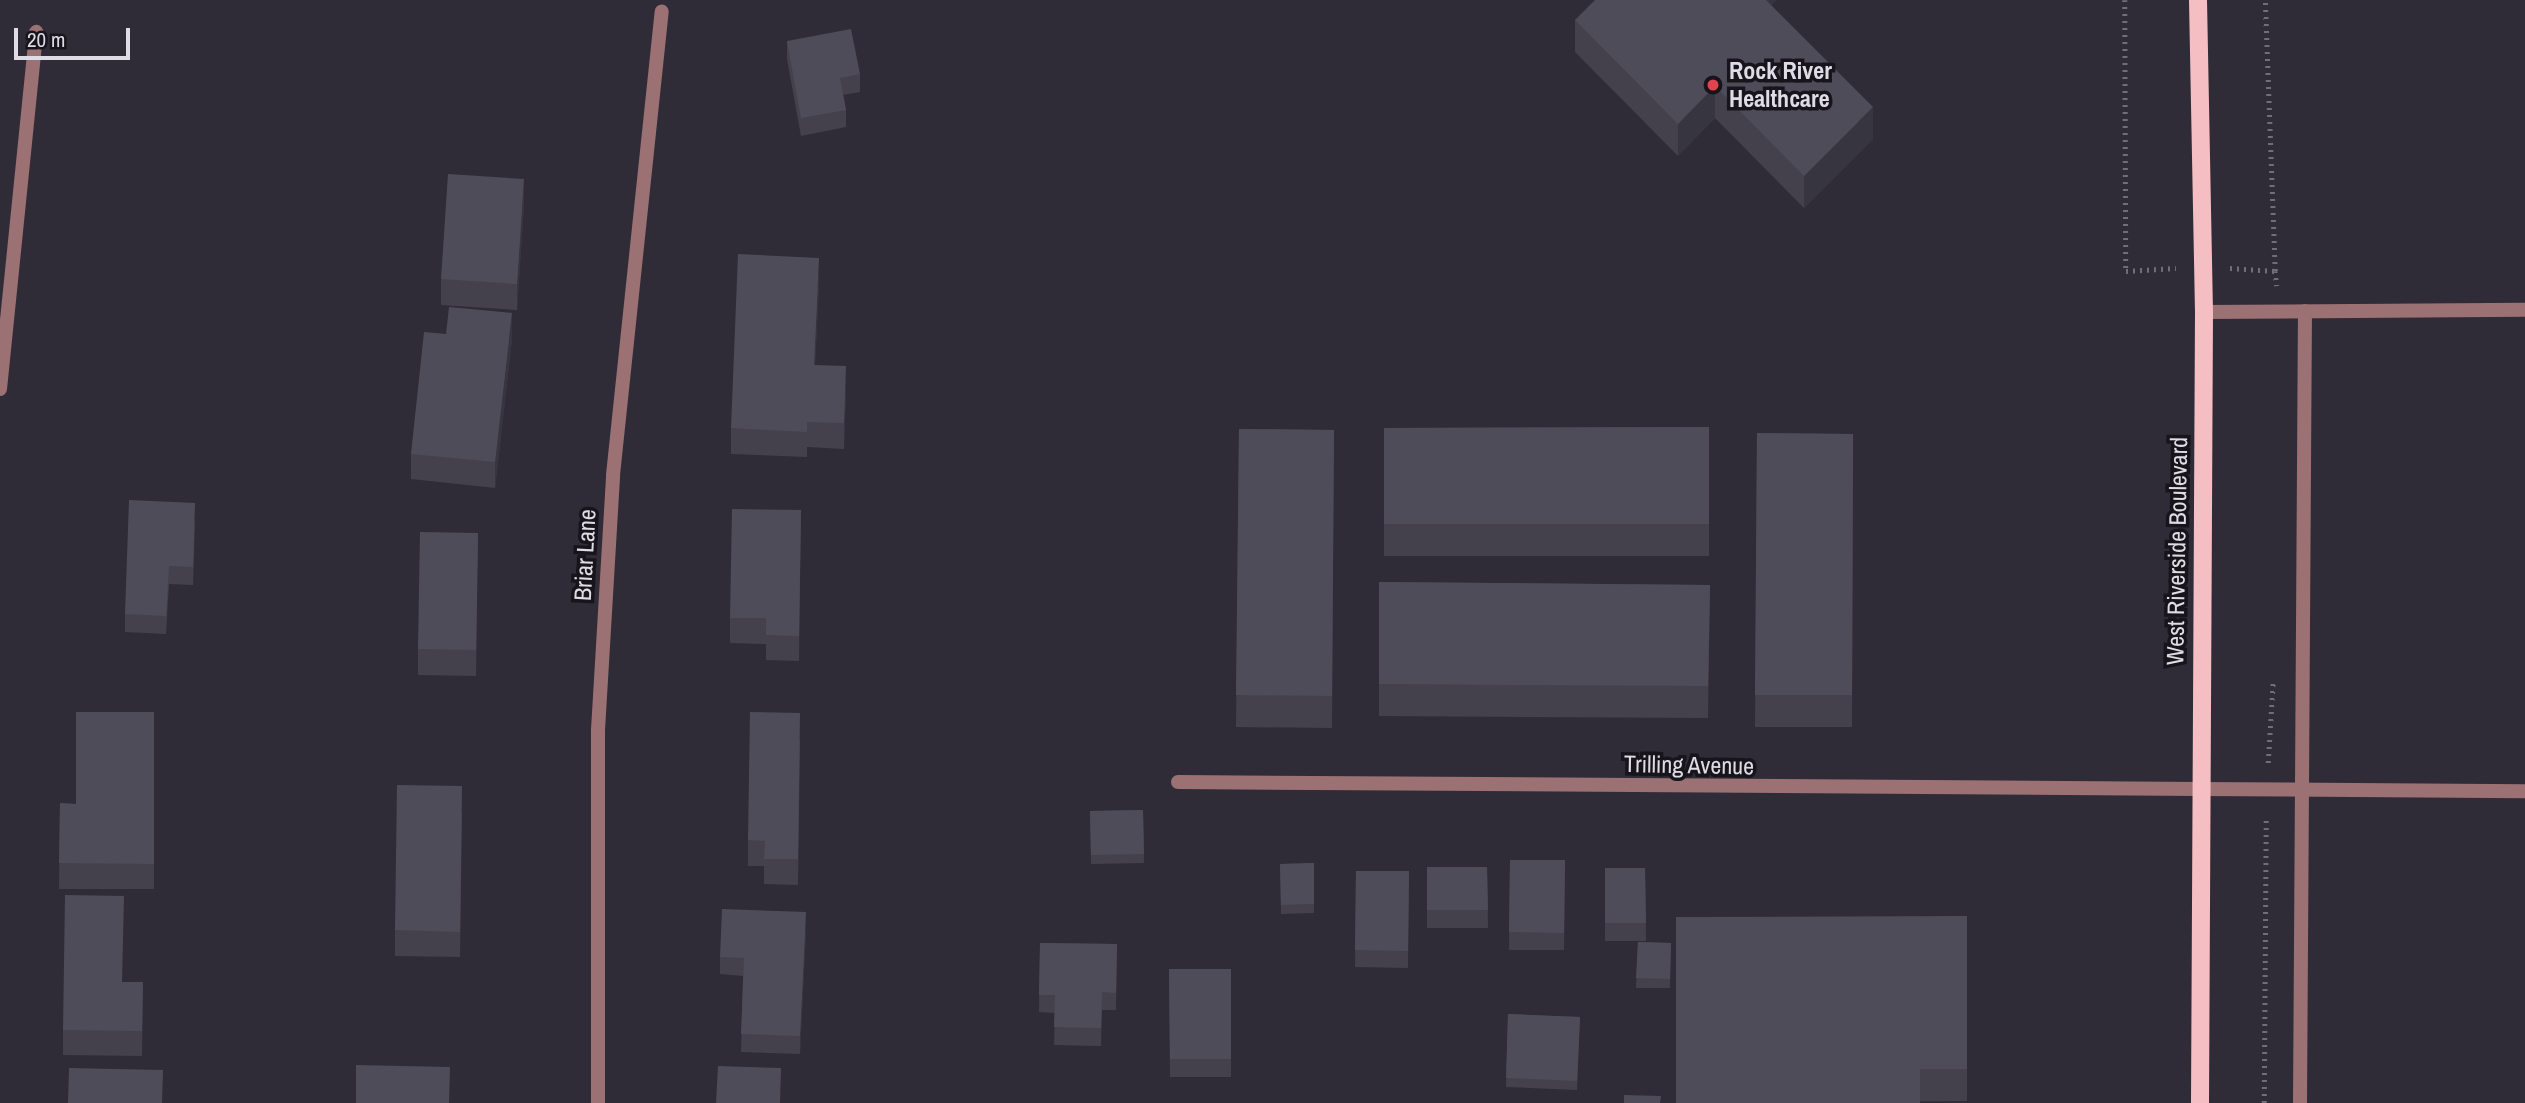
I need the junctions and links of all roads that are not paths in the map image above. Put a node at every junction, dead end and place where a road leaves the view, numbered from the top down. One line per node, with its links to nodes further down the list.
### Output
1 (2198, 0): 6 (main road, West Riverside Boulevard)
2 (662, 12): 12 (street, Briar Lane)
3 (36, 32): 7 (street)
4 (2525, 310): 5 (street)
5 (2305, 311): 6 (street); 9 (street)
6 (2204, 312): 10 (main road, West Riverside Boulevard)
7 (0, 389)
8 (1178, 782): 10 (street, Trilling Avenue)
9 (2302, 787): 10 (street, Trilling Avenue); 11 (street, Trilling Avenue); 14 (street)
10 (2199, 789): 13 (main road, West Riverside Boulevard)
11 (2525, 791)
12 (598, 1103)
13 (2200, 1103)
14 (2300, 1103)

